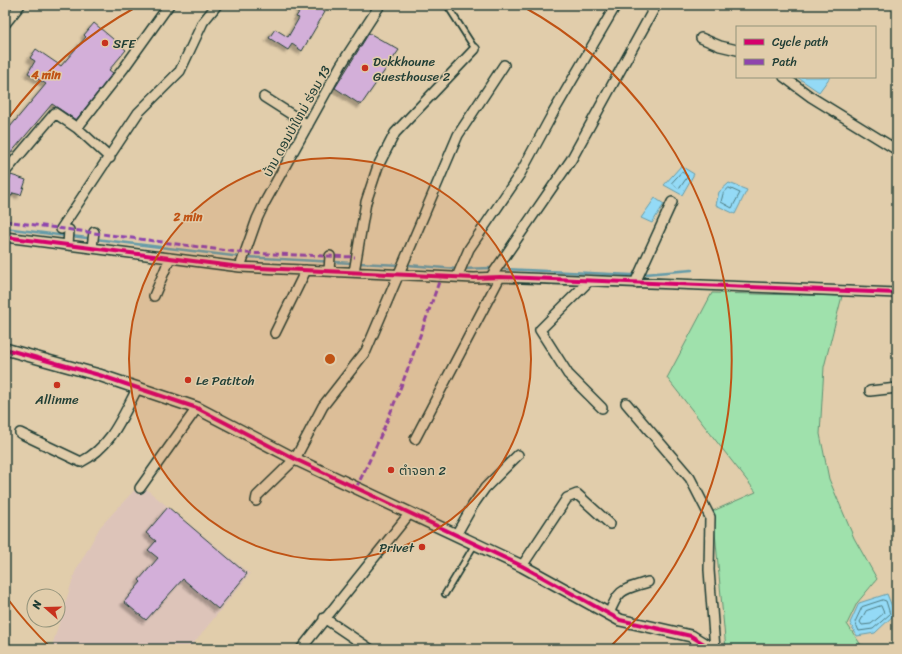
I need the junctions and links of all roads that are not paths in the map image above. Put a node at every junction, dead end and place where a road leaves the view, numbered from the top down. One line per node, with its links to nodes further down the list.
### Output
1 (20, 5): 8 (street)
2 (169, 5): 16 (street)
3 (217, 5): 18 (street)
4 (380, 5): 15 (street, ບ້ານ ດອນປ່າໃຫມ່ ຮ່ອມ 13)
5 (448, 5): 10 (lane)
6 (616, 5): 27 (street)
7 (656, 5): 29 (street)
8 (5, 24)
9 (701, 38): 11 (street)
10 (475, 49): 25 (street)
11 (736, 50)
12 (504, 65): 28 (street)
13 (785, 78): 17 (street)
14 (264, 97): 15 (street)
15 (308, 125): 24 (street, ບ້ານ ດອນປ່າໃຫມ່ ຮ່ອມ 13)
16 (77, 128): 18 (street); 19 (street)
17 (897, 150)
18 (110, 158): 21 (street)
19 (5, 172)
20 (672, 202): 31 (street)
21 (67, 236): 22 (street); 23 (street)
22 (5, 237)
23 (170, 258): 24 (street); 33 (street)
24 (242, 261): 26 (street)
25 (354, 267): 26 (street); 28 (street)
26 (306, 270): 34 (street)
27 (458, 274): 28 (street); 29 (street)
28 (399, 275): 45 (street)
29 (495, 278): 30 (street); 43 (street)
30 (589, 282): 31 (street); 41 (street)
31 (635, 283): 32 (street)
32 (897, 293)
33 (154, 296)
34 (275, 333)
35 (5, 349): 36 (street)
36 (138, 387): 40 (street); 42 (street)
37 (897, 388): 38 (street)
38 (870, 391)
39 (626, 403): 59 (street)
40 (197, 408): 45 (street); 46 (street)
41 (602, 408)
42 (20, 434)
43 (415, 439)
44 (518, 455): 50 (street)
45 (295, 459): 47 (street); 48 (street)
46 (140, 488)
47 (256, 501)
48 (410, 513): 50 (street); 56 (street)
49 (610, 524): 52 (street)
50 (456, 535): 51 (street)
51 (475, 544): 52 (street); 54 (lane)
52 (522, 566): 55 (street)
53 (648, 582): 55 (street)
54 (445, 594)
55 (608, 614): 59 (street)
56 (324, 618): 57 (street); 58 (street)
57 (300, 649)
58 (370, 649)
59 (713, 649)

